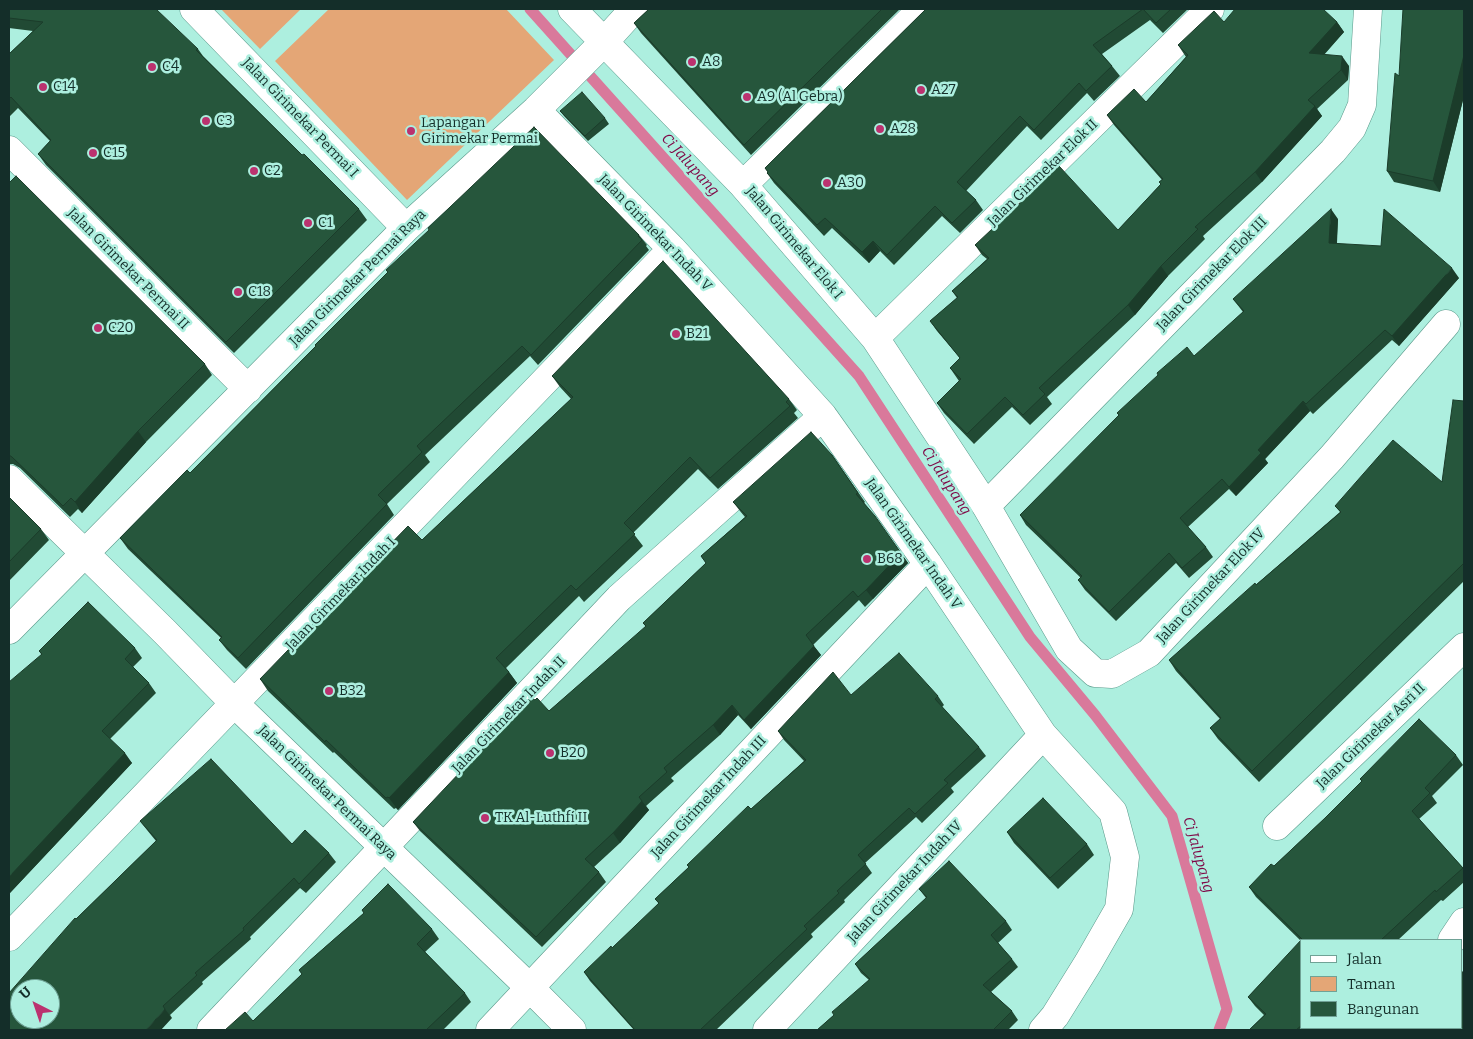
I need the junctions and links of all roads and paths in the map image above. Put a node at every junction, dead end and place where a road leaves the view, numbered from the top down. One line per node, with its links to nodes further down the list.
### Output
1 (194, 9): 11 (street, Jalan Girimekar Permai I)
2 (572, 9): 7 (street)
3 (634, 9): 7 (street, Jalan Girimekar Permai Raya)
4 (922, 9): 10 (street, Jalan Girimekar Elok I)
5 (1210, 9): 14 (street, Jalan Girimekar Elok II)
6 (1368, 9): 18 (street, Jalan Girimekar Elok III)
7 (600, 46): 8 (street, Jalan Girimekar Permai Raya); 10 (street)
8 (536, 110): 11 (street, Jalan Girimekar Permai Raya); 12 (street, Jalan Girimekar Indah V)
9 (9, 150): 15 (street, Jalan Girimekar Permai II)
10 (743, 185): 14 (street, Jalan Girimekar Elok I)
11 (406, 228): 15 (street, Jalan Girimekar Permai Raya)
12 (672, 249): 16 (street, Jalan Girimekar Indah V); 23 (street, Jalan Girimekar Indah I)
13 (1446, 324): 18 (street, Jalan Girimekar Elok IV)
14 (875, 338): 18 (street, Jalan Girimekar Elok I)
15 (248, 389): 19 (street, Jalan Girimekar Permai Raya)
16 (823, 416): 20 (street, Jalan Girimekar Indah V); 26 (street, Jalan Girimekar Indah II)
17 (9, 479): 19 (street)
18 (986, 506)
19 (85, 552): 21 (street, Jalan Girimekar Permai Raya); 23 (street, Jalan Girimekar Permai Raya)
20 (928, 564): 24 (street, Jalan Girimekar Indah V); 30 (street, Jalan Girimekar Indah III)
21 (9, 630)
22 (1464, 647): 25 (street, Jalan Girimekar Asri II)
23 (235, 704): 26 (street, Jalan Girimekar Permai Raya); 28 (street, Jalan Girimekar Indah I)
24 (1043, 735): 34 (street, Jalan Girimekar Indah IV); 35 (street, Jalan Girimekar Indah V)
25 (1277, 826)
26 (383, 847): 30 (street, Jalan Girimekar Permai Raya); 31 (street, Jalan Girimekar Indah II)
27 (1464, 922): 29 (street)
28 (9, 938)
29 (1453, 939)
30 (529, 987): 32 (street, Jalan Girimekar Indah III); 33 (street, Jalan Girimekar Permai Raya)
31 (211, 1030)
32 (490, 1030)
33 (572, 1030)
34 (767, 1030)
35 (1043, 1030)

